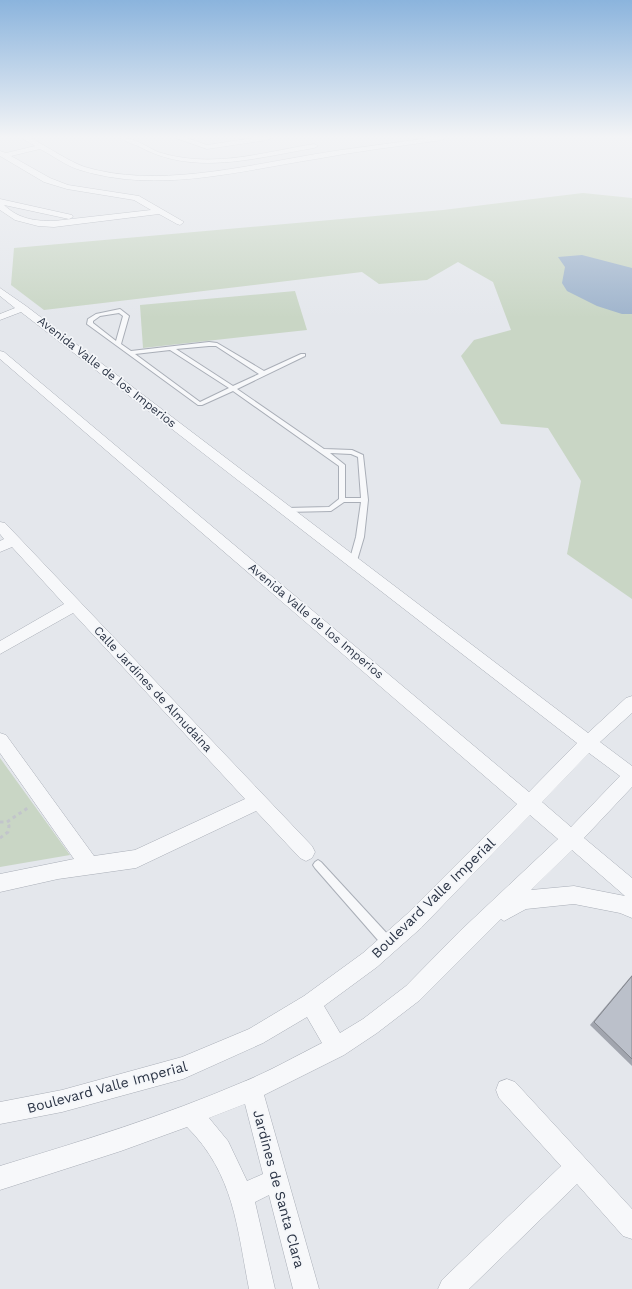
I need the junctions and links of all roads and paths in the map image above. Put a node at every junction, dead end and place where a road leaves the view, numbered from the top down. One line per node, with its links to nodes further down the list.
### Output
1 (136, 198): 4 (street)
2 (0, 201): 5 (street)
3 (0, 205): 5 (street)
4 (160, 211): 5 (street); 6 (street)
5 (88, 220)
6 (180, 222)
7 (0, 290): 8 (street, Avenida Valle de los Imperios)
8 (23, 308): 9 (street); 20 (street, Avenida Valle de los Imperios)
9 (0, 317)
10 (118, 344): 10 (lane); 12 (lane)
11 (170, 348): 12 (lane); 15 (lane); 16 (lane)
12 (130, 353): 16 (lane)
13 (0, 354): 31 (street, Avenida Valle de los Imperios)
14 (303, 355): 15 (lane)
15 (264, 374): 16 (lane)
16 (234, 389): 17 (lane)
17 (323, 451): 18 (lane); 19 (lane)
18 (342, 500): 19 (lane); 20 (lane)
19 (364, 500): 23 (lane)
20 (286, 510): 23 (street, Avenida Valle de los Imperios)
21 (0, 526): 22 (street, Calle Jardines de Almudaina)
22 (7, 544): 24 (street, Calle Jardines de Almudaina)
23 (354, 562): 28 (street, Avenida Valle de los Imperios)
24 (74, 605): 25 (street); 30 (street, Calle Jardines de Almudaina)
25 (0, 648)
26 (632, 703): 28 (street, Boulevard Valle Imperial)
27 (0, 740): 39 (street)
28 (588, 743): 29 (street, Avenida Valle de los Imperios); 31 (street, Boulevard Valle Imperial)
29 (632, 775): 36 (street)
30 (259, 801): 37 (street, Calle Jardines de Almudaina); 39 (street)
31 (530, 803): 36 (street, Avenida Valle de los Imperios); 44 (street, Boulevard Valle Imperial)
32 (32, 806): 34 (path)
33 (0, 822): 34 (path)
34 (7, 822): 35 (path)
35 (0, 838)
36 (571, 839): 41 (street, Avenida Valle de los Imperios); 43 (street)
37 (306, 852)
38 (318, 865): 44 (lane)
39 (90, 866): 40 (street)
40 (0, 883)
41 (632, 890)
42 (632, 909): 43 (street)
43 (484, 922): 46 (street)
44 (388, 943): 45 (street, Boulevard Valle Imperial)
45 (312, 1004): 46 (street); 49 (street, Boulevard Valle Imperial)
46 (336, 1047): 47 (street)
47 (252, 1090): 50 (street); 53 (street, Jardines de Santa Clara)
48 (507, 1090): 51 (street)
49 (0, 1113)
50 (190, 1115): 52 (street); 54 (street)
51 (577, 1167): 55 (street); 58 (street)
52 (0, 1178)
53 (276, 1180): 54 (street); 57 (street, Jardines de Santa Clara)
54 (241, 1196): 56 (street)
55 (632, 1227)
56 (262, 1289)
57 (306, 1289)
58 (451, 1289)

